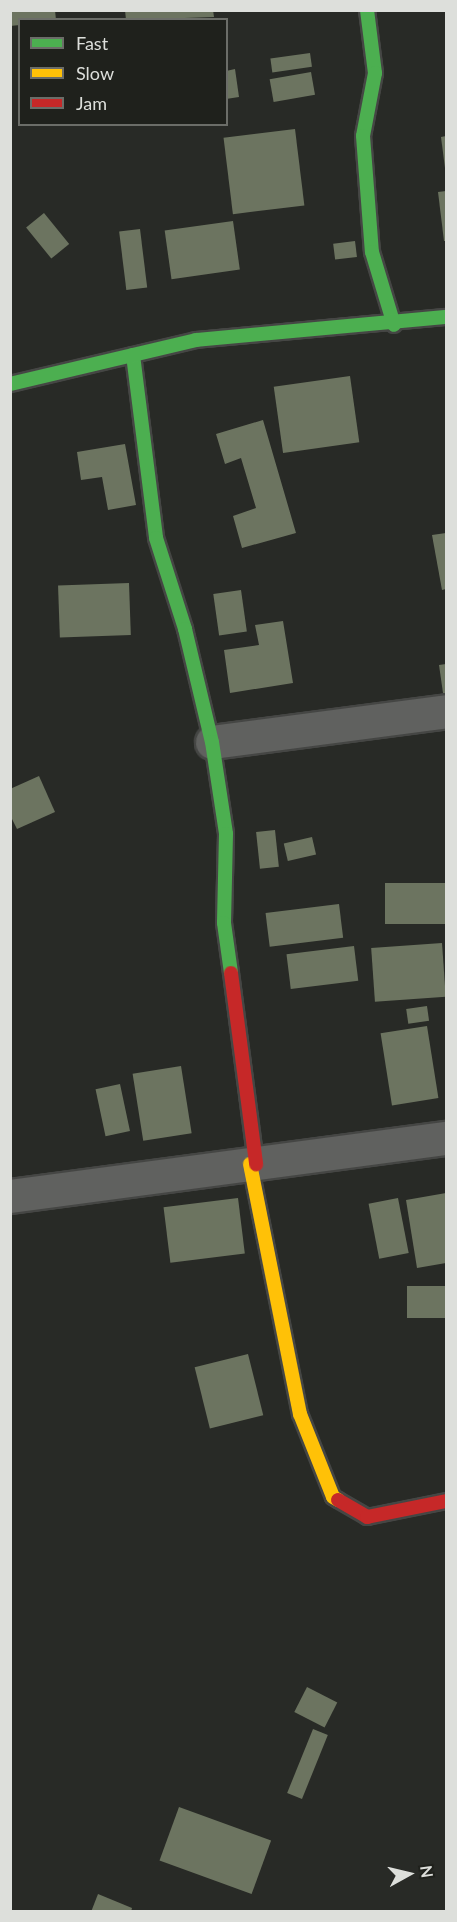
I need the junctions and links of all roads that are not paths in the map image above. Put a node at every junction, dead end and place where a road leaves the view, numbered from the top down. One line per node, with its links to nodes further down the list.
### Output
1 (367, 10): 3 (street)
2 (447, 317): 3 (street)
3 (394, 325): 4 (street)
4 (133, 355): 5 (street); 7 (street)
5 (10, 384)
6 (447, 711): 7 (street)
7 (212, 742): 9 (street)
8 (447, 1138): 9 (street)
9 (253, 1164): 10 (street); 11 (street)
10 (10, 1196)
11 (447, 1501)

